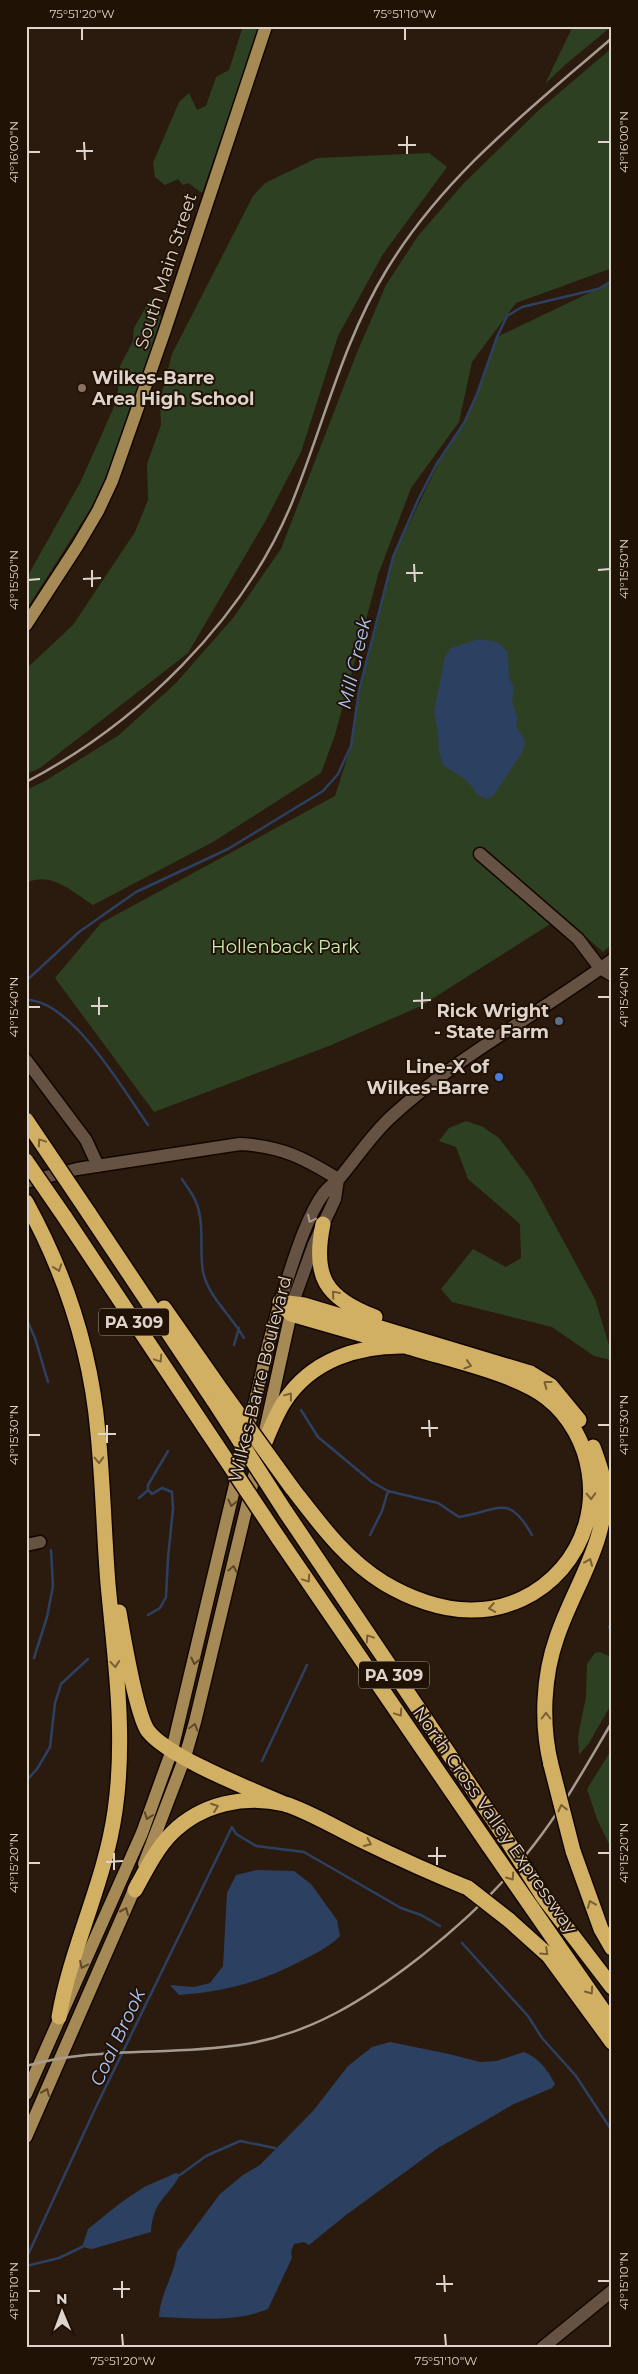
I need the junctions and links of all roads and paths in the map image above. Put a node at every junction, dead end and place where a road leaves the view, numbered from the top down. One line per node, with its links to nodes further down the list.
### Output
1 (266, 26): 2 (main road, South Main Street)
2 (26, 625)
3 (480, 854): 5 (street)
4 (612, 960): 5 (street)
5 (600, 968): 6 (street); 11 (street)
6 (612, 975)
7 (26, 1060): 10 (street)
8 (26, 1120): 18 (highway, PA 309, one-way to 8, bridge)
9 (26, 1161): 26 (highway, North Cross Valley Expressway / PA 309, one-way to 26, bridge)
10 (98, 1166): 11 (street); 12 (street)
11 (338, 1179): 14 (street, Wilkes-Barre Boulevard); 15 (street, Wilkes-Barre Boulevard, one-way to 15)
12 (26, 1182)
13 (26, 1202): 20 (highway, one-way to 20)
14 (323, 1224): 15 (street, Wilkes-Barre Boulevard); 17 (highway, one-way to 14)
15 (288, 1306): 16 (highway); 17 (highway); 19 (main road, Wilkes-Barre Boulevard); 23 (main road, Wilkes-Barre Boulevard, one-way to 23)
16 (406, 1346): 18 (highway, one-way to 18, bridge); 19 (highway, one-way to 16)
17 (473, 1355): 27 (highway, one-way to 17, bridge)
18 (218, 1396): 26 (highway, North Cross Valley Expressway / PA 309, one-way to 18, bridge)
19 (260, 1455): 23 (main road, Wilkes-Barre Boulevard, one-way to 19)
20 (102, 1494): 23 (highway); 29 (highway, one-way to 29)
21 (40, 1542): 22 (street)
22 (26, 1545)
23 (179, 1753): 24 (highway); 25 (main road, Wilkes-Barre Boulevard); 29 (main road, Wilkes-Barre Boulevard, one-way to 29)
24 (287, 1805): 25 (highway, one-way to 24); 31 (highway, one-way to 31, bridge)
25 (134, 1890): 33 (main road, Wilkes-Barre Boulevard, one-way to 25)
26 (538, 1903): 28 (highway, North Cross Valley Expressway / PA 309); 30 (highway, North Cross Valley Expressway / PA 309, one-way to 30)
27 (612, 1948)
28 (612, 1987)
29 (59, 2017): 32 (main road, Wilkes-Barre Boulevard)
30 (612, 2023)
31 (612, 2042)
32 (26, 2094)
33 (26, 2137)
34 (612, 2291): 35 (street)
35 (542, 2348)

